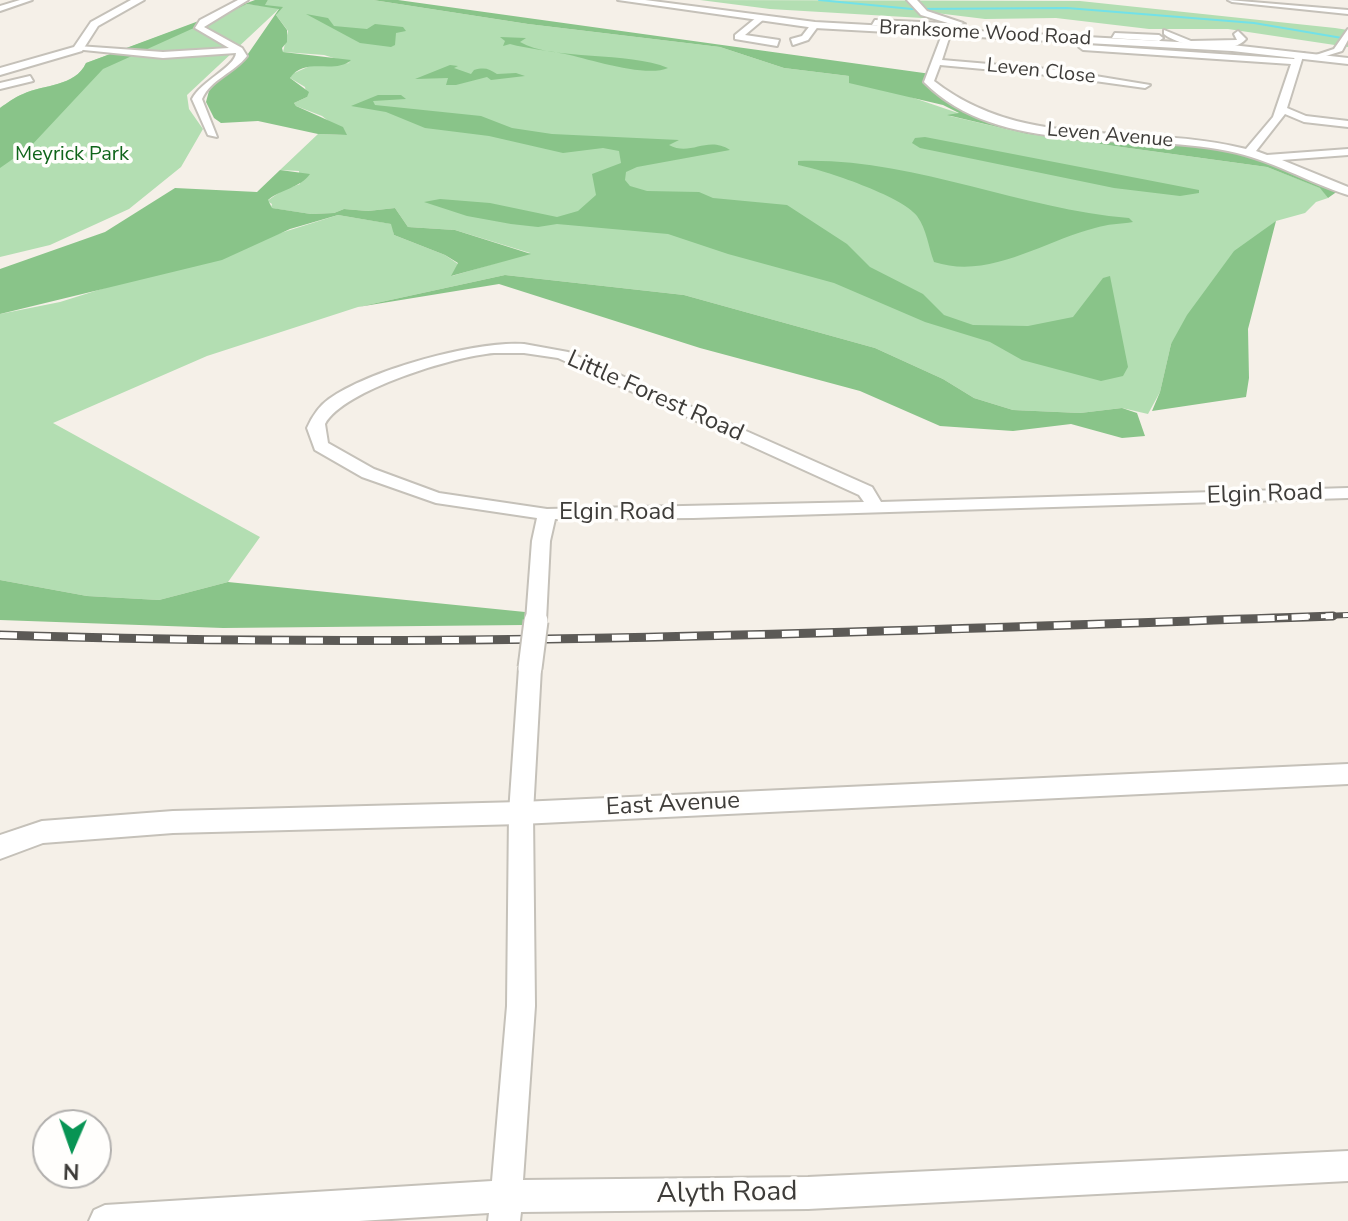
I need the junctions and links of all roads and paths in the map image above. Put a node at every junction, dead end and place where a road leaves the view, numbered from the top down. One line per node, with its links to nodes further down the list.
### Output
1 (28, 0): 9 (street)
2 (139, 0): 22 (street)
3 (244, 0): 23 (street)
4 (623, 0): 11 (street, Branksome Wood Road)
5 (1232, 0): 8 (street)
6 (1314, 0): 8 (street)
7 (916, 6): 13 (street)
8 (1307, 8): 10 (street)
9 (0, 9)
10 (1348, 12)
11 (760, 19): 14 (street, Branksome Wood Road); 21 (street)
12 (875, 23): 13 (street)
13 (961, 24): 18 (street)
14 (815, 25): 15 (street, Branksome Wood Road); 20 (street)
15 (947, 32): 18 (street, Branksome Wood Road); 27 (street)
16 (1348, 32): 24 (street)
17 (1238, 34): 19 (street)
18 (989, 35): 25 (street, Branksome Wood Road)
19 (1115, 36)
20 (792, 42)
21 (774, 44)
22 (78, 49): 23 (street); 28 (street)
23 (239, 50): 34 (street)
24 (1319, 57): 25 (street, Branksome Wood Road); 26 (street, Branksome Wood Road)
25 (1298, 59): 32 (street)
26 (1348, 61)
27 (936, 62): 30 (street, Leven Close); 36 (street, Leven Avenue)
28 (0, 72)
29 (30, 79): 31 (street)
30 (1146, 85)
31 (0, 86)
32 (1282, 109): 33 (street); 36 (street)
33 (1348, 124)
34 (213, 135)
35 (1348, 152): 37 (street)
36 (1248, 153): 37 (street, Leven Avenue)
37 (1263, 158): 38 (street, Leven Avenue)
38 (1348, 191)
39 (1348, 493): 40 (street, Elgin Road)
40 (875, 506): 41 (street, Elgin Road); 41 (street, Little Forest Road)
41 (547, 514): 43 (street, Elgin Road, bridge)
42 (1348, 774): 43 (street, East Avenue)
43 (521, 813): 44 (street, East Avenue); 46 (street, Elgin Road)
44 (0, 847)
45 (1348, 1166): 46 (street, Alyth Road)
46 (505, 1208): 47 (street, Alyth Road)
47 (105, 1221)

